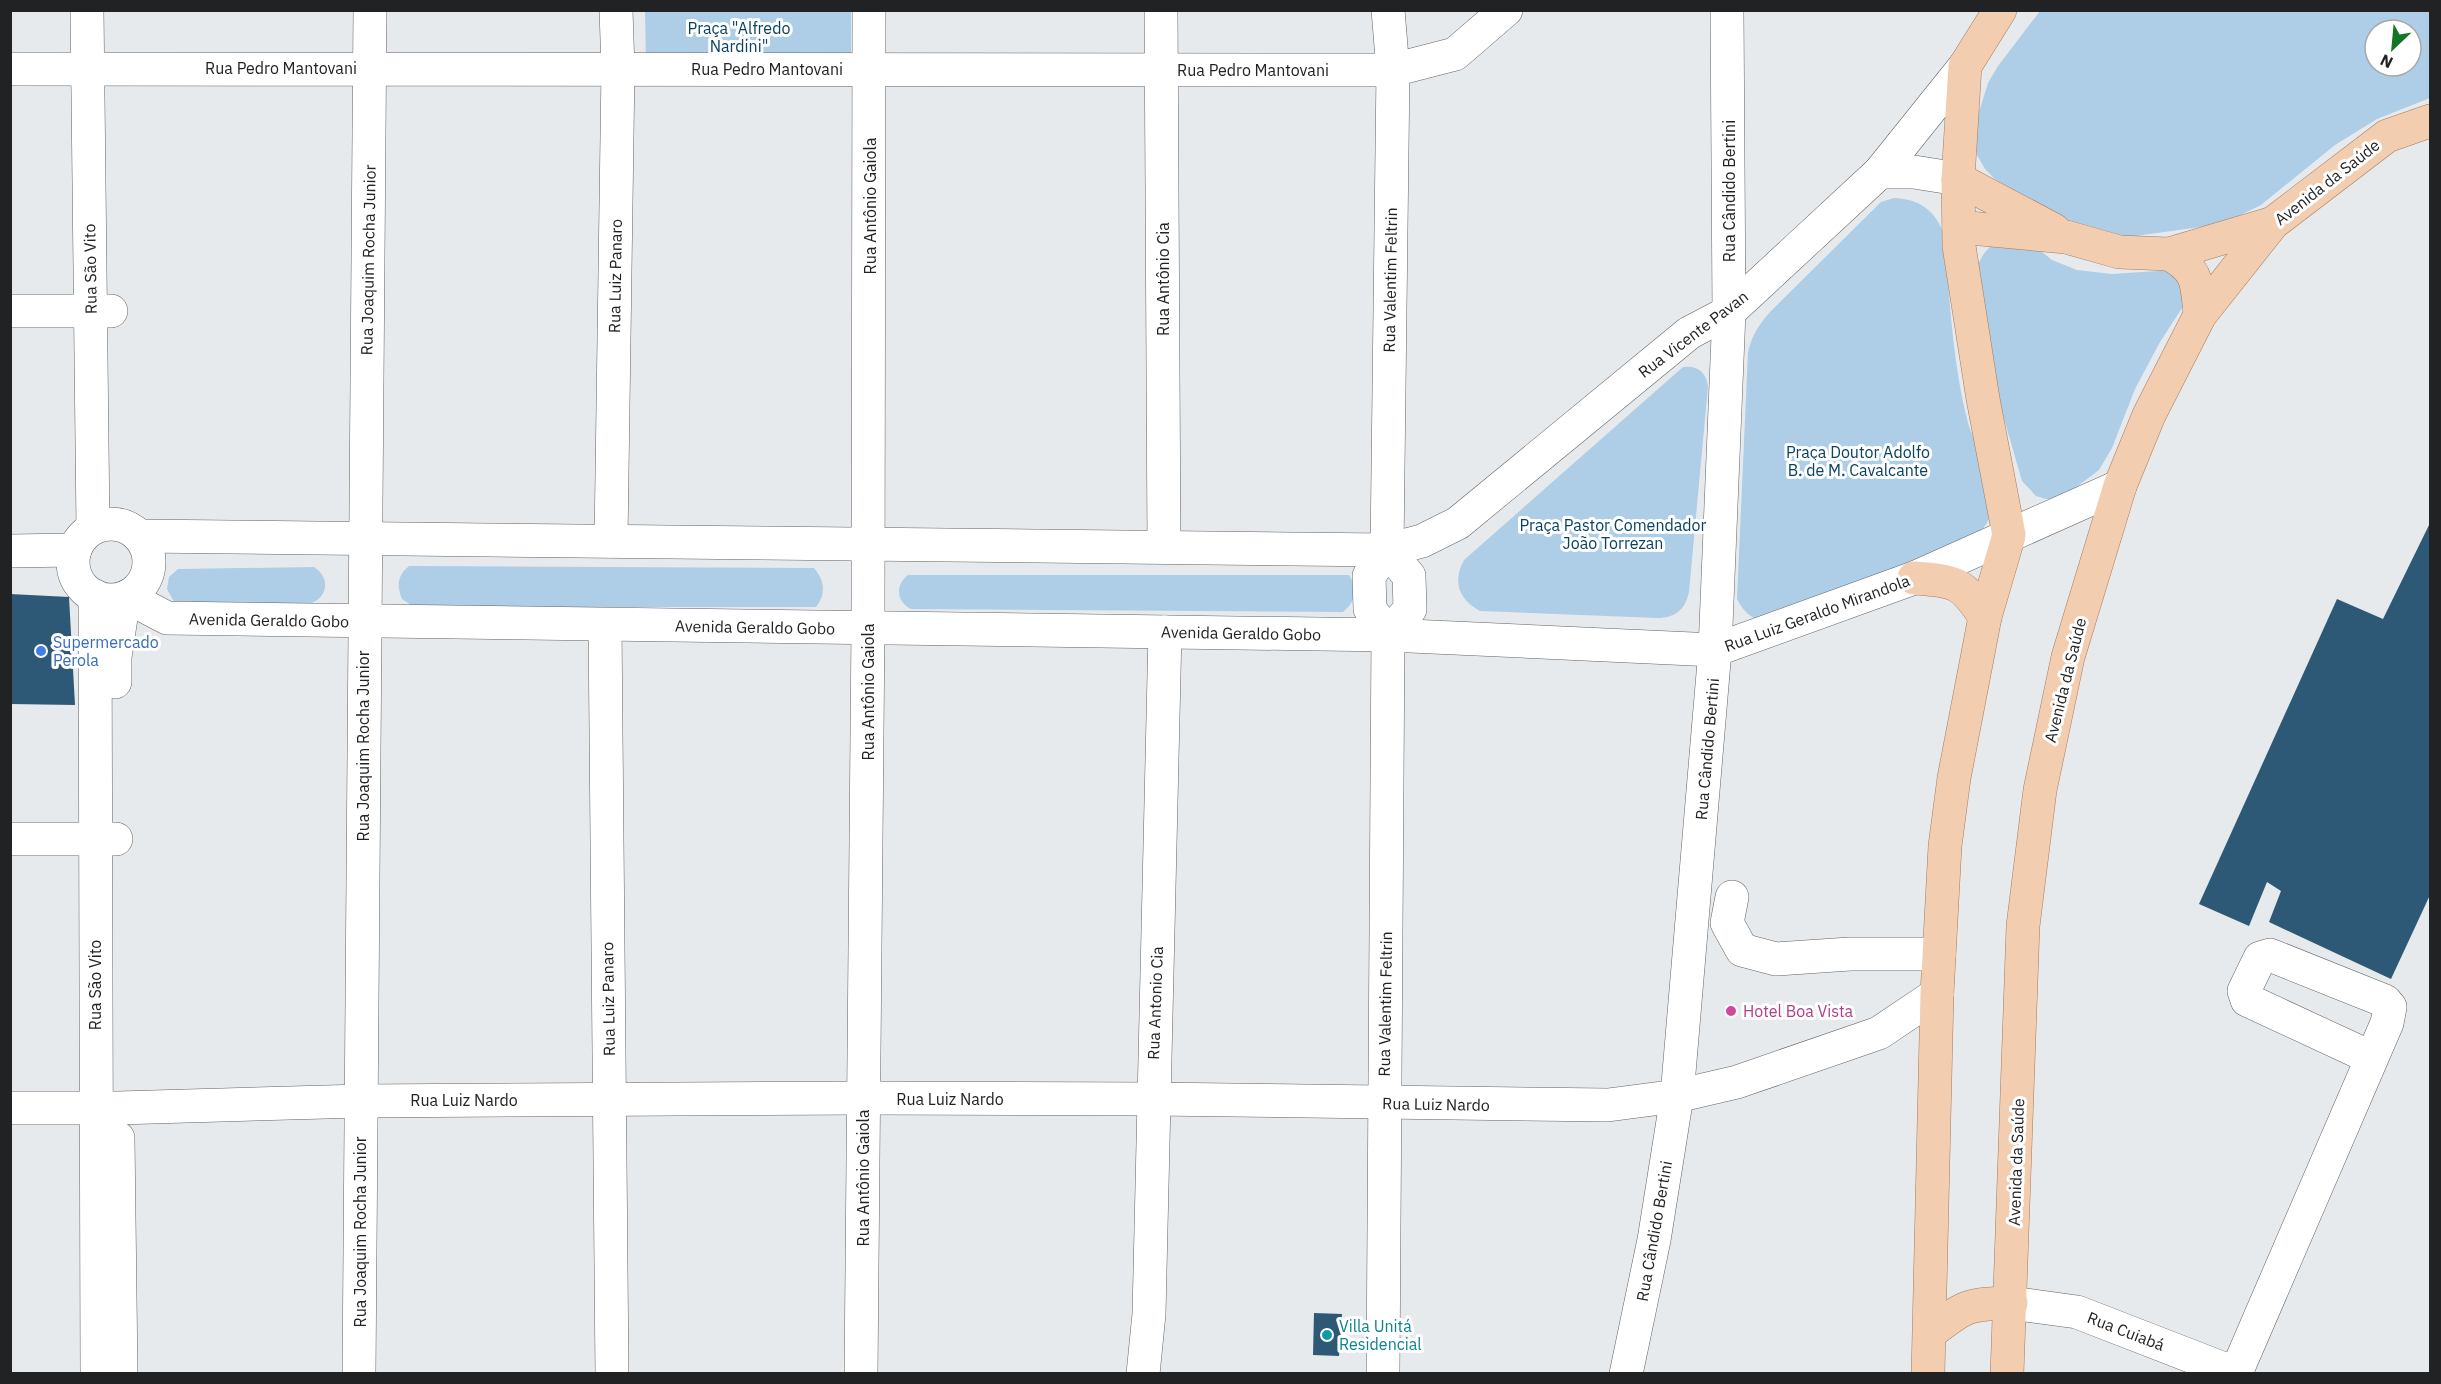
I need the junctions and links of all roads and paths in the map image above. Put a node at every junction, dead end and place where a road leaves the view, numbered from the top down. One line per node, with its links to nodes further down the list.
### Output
1 (87, 10): 12 (street, Rua São Vito)
2 (109, 10): 12 (street, Rua São Vito)
3 (370, 10): 14 (street, Rua Joaquim Rocha Junior)
4 (616, 10): 15 (street, Rua Luiz Panaro)
5 (869, 10): 16 (street, Rua Antônio Gaiola)
6 (1161, 10): 17 (street, Rua Antônio Cia)
7 (1388, 10): 18 (street, Rua Valentim Feltrin)
8 (1506, 10): 18 (street, Rua Pedro Mantovani)
9 (1727, 10): 28 (street, Rua Cândido Bertini)
10 (2000, 10): 11 (main road)
11 (1965, 66): 20 (street, Rua Vicente Pavan); 21 (main road)
12 (99, 68): 13 (street, Rua Pedro Mantovani); 14 (street, Rua Pedro Mantovani); 27 (street, Rua São Vito)
13 (10, 69)
14 (371, 69): 15 (street, Rua Pedro Mantovani); 32 (street, Rua Joaquim Rocha Junior)
15 (618, 69): 16 (street, Rua Pedro Mantovani); 33 (street, Rua Luiz Panaro)
16 (870, 69): 17 (street, Rua Pedro Mantovani); 35 (street, Rua Antônio Gaiola)
17 (1162, 70): 18 (street, Rua Pedro Mantovani); 36 (street, Rua Antônio Cia)
18 (1393, 70): 37 (street, Rua Valentim Feltrin)
19 (2430, 121): 22 (main road, Avenida da Saúde)
20 (1880, 172): 21 (street); 28 (street, Rua Vicente Pavan)
21 (1958, 178): 23 (main road); 24 (main road)
22 (2273, 223): 25 (main road); 29 (main road, Avenida da Saúde)
23 (1959, 227): 24 (main road); 31 (main road)
24 (2066, 237): 25 (main road)
25 (2169, 254): 29 (main road)
26 (10, 311): 27 (street)
27 (102, 311): 34 (street, Rua São Vito)
28 (1729, 312): 37 (street, Rua Vicente Pavan); 49 (street, Rua Cândido Bertini)
29 (2200, 315): 30 (main road, Avenida da Saúde)
30 (2120, 486): 31 (street, Rua Luiz Geraldo Mirandola); 67 (main road, Avenida da Saúde)
31 (2009, 535): 40 (street, Rua Luiz Geraldo Mirandola); 42 (main road)
32 (364, 538): 33 (street); 34 (street); 44 (street, Rua Joaquim Rocha Junior)
33 (611, 541): 35 (street)
34 (99, 542): 38 (street); 39 (street); 41 (street); 41 (street)
35 (867, 544): 36 (street); 46 (street, Rua Antônio Gaiola)
36 (1164, 548): 37 (street)
37 (1387, 550): 48 (street)
38 (10, 551)
39 (10, 572)
40 (1914, 578): 42 (main road); 49 (street, Rua Luiz Geraldo Mirandola)
41 (115, 597): 43 (street, Avenida Geraldo Gobo); 50 (street, Rua São Vito); 52 (street, Rua São Vito)
42 (1985, 617): 54 (main road)
43 (167, 618): 44 (street, Avenida Geraldo Gobo); 50 (street)
44 (364, 622): 45 (street, Avenida Geraldo Gobo); 63 (street, Rua Joaquim Rocha Junior)
45 (605, 625): 46 (street, Avenida Geraldo Gobo); 62 (street, Rua Luiz Panaro)
46 (868, 628): 47 (street, Avenida Geraldo Gobo); 60 (street, Rua Antônio Gaiola)
47 (1166, 632): 48 (street, Avenida Geraldo Gobo); 61 (street, Rua Antonio Cia)
48 (1388, 634): 49 (street, Rua Luiz Geraldo Mirandola); 64 (street, Rua Valentim Feltrin)
49 (1715, 650): 59 (street, Rua Cândido Bertini)
50 (115, 657): 52 (street, Rua São Vito)
51 (10, 838): 52 (street)
52 (106, 839): 66 (street, Rua São Vito)
53 (1732, 897): 54 (street)
54 (1939, 954): 55 (main road)
55 (1937, 994): 56 (street, Rua Luiz Nardo); 57 (main road)
56 (1879, 1033): 57 (street, Rua Luiz Nardo); 59 (street, Rua Luiz Nardo)
57 (1935, 1053): 68 (main road)
58 (2372, 1058): 70 (street)
59 (1677, 1096): 64 (street, Rua Luiz Nardo); 78 (street, Rua Cândido Bertini)
60 (864, 1098): 61 (street, Rua Luiz Nardo); 62 (street, Rua Luiz Nardo); 75 (street, Rua Antônio Gaiola)
61 (1153, 1099): 64 (street, Rua Luiz Nardo); 76 (street, Rua Antonio Cia)
62 (609, 1100): 63 (street, Rua Luiz Nardo); 74 (street, Rua Luiz Panaro)
63 (361, 1101): 66 (street, Rua Luiz Nardo); 73 (street, Rua Joaquim Rocha Junior)
64 (1384, 1103): 77 (street, Rua Valentim Feltrin)
65 (10, 1108): 66 (street, Rua Luiz Nardo)
66 (107, 1108): 71 (street, Rua São Vito); 72 (street, Rua São Vito)
67 (2011, 1303): 68 (main road); 70 (street, Rua Cuiabá); 79 (main road, Avenida da Saúde)
68 (1930, 1333): 69 (main road)
69 (1929, 1372)
70 (2236, 1373)
71 (97, 1374)
72 (120, 1374)
73 (359, 1374)
74 (612, 1374)
75 (861, 1374)
76 (1143, 1374)
77 (1383, 1374)
78 (1626, 1374)
79 (2007, 1374)

